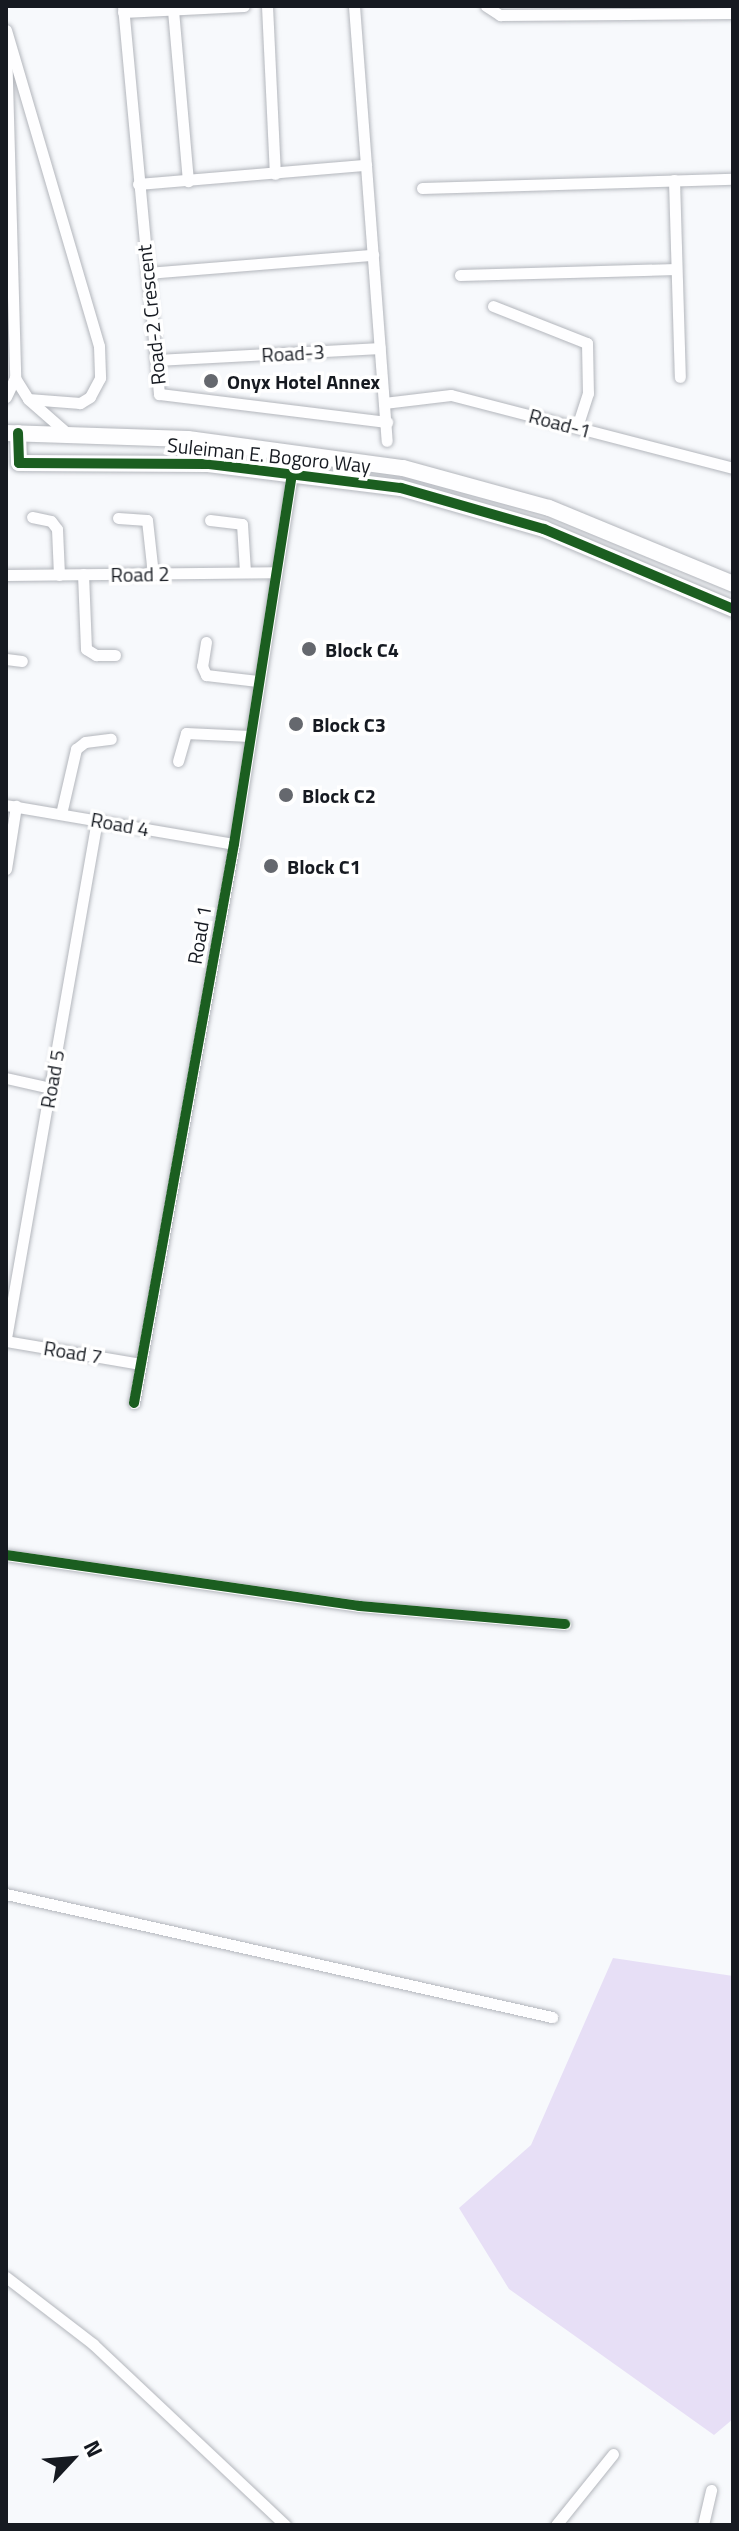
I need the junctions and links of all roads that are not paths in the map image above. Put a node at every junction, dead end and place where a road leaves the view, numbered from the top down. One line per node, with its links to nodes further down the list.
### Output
1 (244, 6): 6 (street)
2 (267, 6): 13 (street)
3 (354, 6): 12 (street)
4 (486, 6): 7 (street)
5 (123, 9): 6 (street); 17 (street, Road-2 Crescent)
6 (173, 10): 16 (street)
7 (607, 10): 8 (street)
8 (712, 10): 9 (street)
9 (733, 13)
10 (6, 30): 29 (street)
11 (6, 41): 27 (street)
12 (366, 165): 13 (street); 19 (street)
13 (275, 174): 16 (street)
14 (733, 179): 15 (street)
15 (674, 180): 18 (street); 20 (street)
16 (188, 181): 17 (street)
17 (138, 184): 21 (street, Road-2 Crescent)
18 (422, 188)
19 (373, 255): 21 (street); 24 (street)
20 (676, 269): 22 (street); 26 (street)
21 (147, 273): 25 (street, Road-2 Crescent)
22 (460, 275)
23 (493, 306): 32 (street)
24 (380, 348): 25 (street, Road-3); 30 (street)
25 (157, 360): 31 (street, Road-2 Crescent)
26 (680, 377)
27 (15, 378): 28 (street); 29 (street)
28 (6, 397)
29 (28, 399): 34 (street)
30 (384, 403): 31 (street); 32 (street, Road-1)
31 (387, 422): 35 (street)
32 (577, 427): 36 (street, Road-1)
33 (12, 433): 34 (street, Suleiman E. Bogoro Way); 37 (street, Suleiman E. Bogoro Way)
34 (68, 434): 47 (street, Suleiman E. Bogoro Way)
35 (387, 441)
36 (733, 468)
37 (292, 472): 42 (street, Road 1); 48 (street, Suleiman E. Bogoro Way)
38 (32, 517): 46 (street)
39 (118, 518): 44 (street)
40 (210, 520): 41 (street)
41 (245, 572): 42 (street, Road 2); 44 (street, Road 2)
42 (274, 572): 53 (street, Road 1)
43 (83, 574): 44 (street, Road 2); 46 (street, Road 2); 50 (street)
44 (153, 574)
45 (6, 575): 46 (street, Road 2)
46 (59, 575)
47 (733, 584)
48 (733, 609)
49 (206, 642): 53 (street)
50 (115, 655)
51 (6, 659): 52 (street)
52 (22, 661)
53 (258, 681): 54 (street, Road 1)
54 (250, 736): 56 (street); 60 (street, Road 1)
55 (111, 739): 58 (street)
56 (178, 761)
57 (11, 806): 58 (street, Road 4); 61 (street)
58 (61, 814): 59 (street, Road 4)
59 (97, 820): 60 (street, Road 4); 63 (street, Road 5)
60 (234, 844): 65 (street, Road 1)
61 (6, 869)
62 (6, 1078): 63 (street)
63 (50, 1088): 64 (street, Road 5)
64 (6, 1340): 65 (street, Road 7)
65 (141, 1364): 66 (street, Road 1)
66 (134, 1403)
67 (6, 1555): 68 (street)
68 (565, 1624)
69 (6, 1894): 70 (street)
70 (552, 2017)
71 (6, 2277): 74 (street)
72 (613, 2454): 75 (street)
73 (711, 2490): 76 (street)
74 (285, 2525)
75 (556, 2525)
76 (703, 2525)

